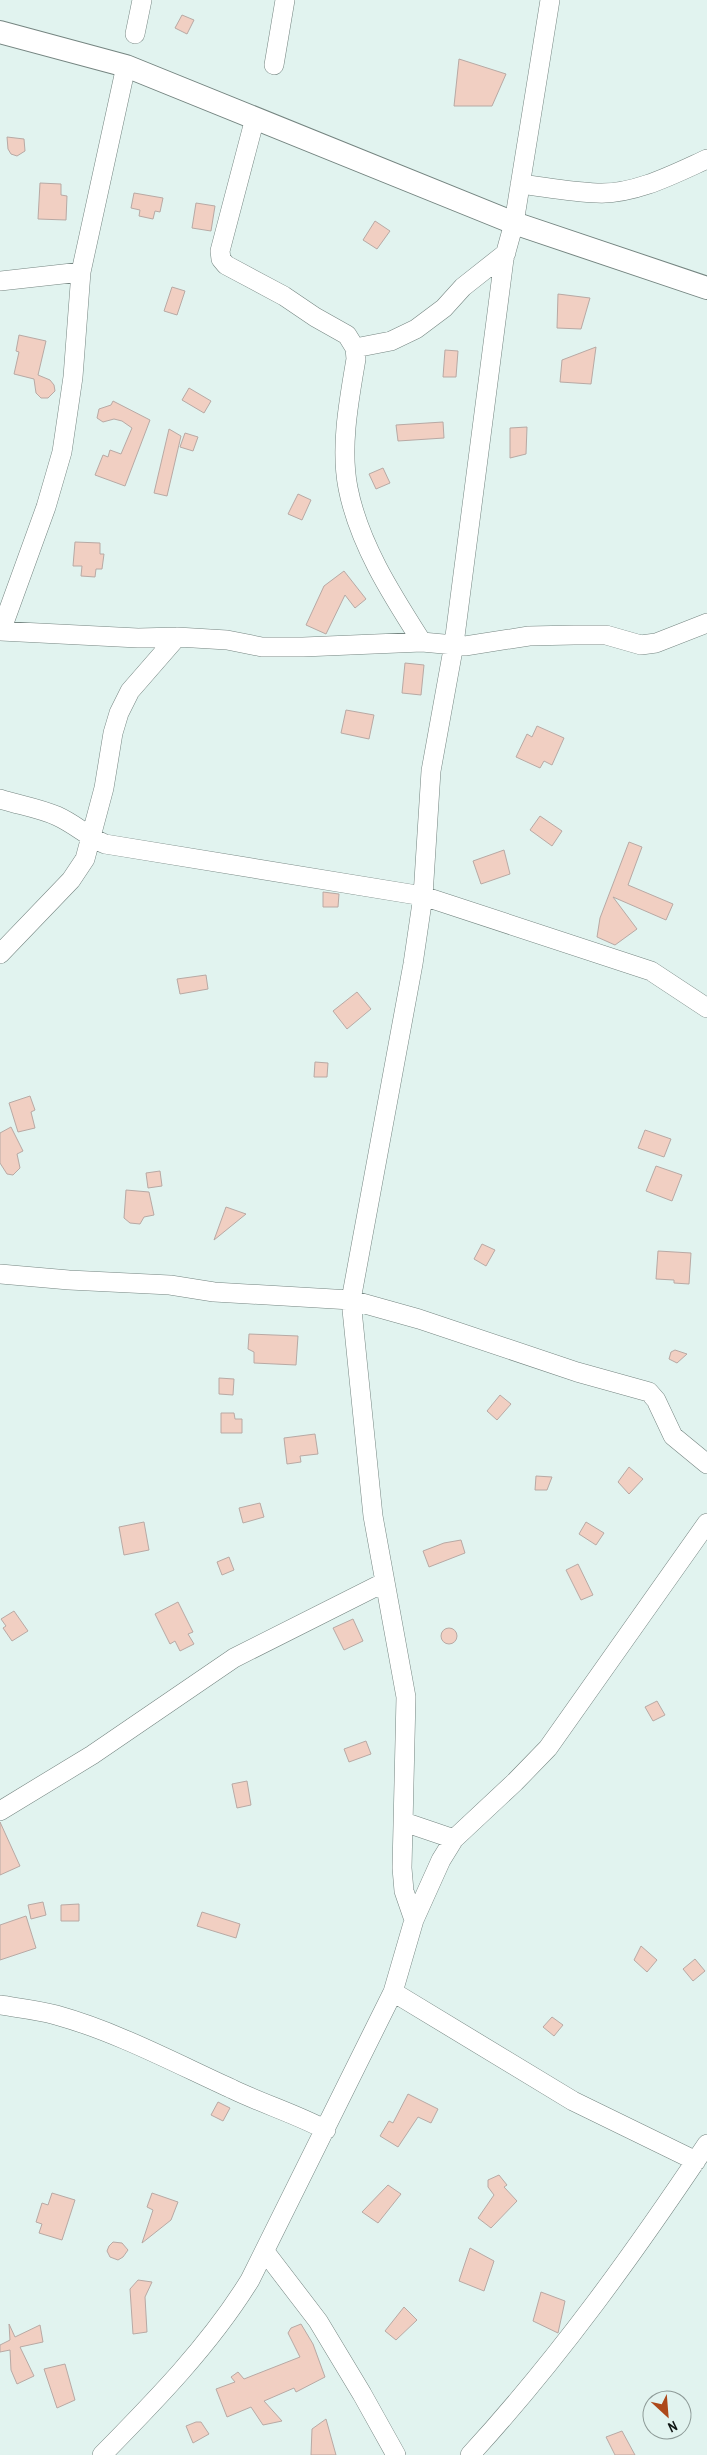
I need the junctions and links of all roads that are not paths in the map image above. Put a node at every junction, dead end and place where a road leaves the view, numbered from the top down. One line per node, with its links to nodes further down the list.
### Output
1 (142, 0): 5 (street)
2 (285, 0): 6 (street)
3 (550, 0): 10 (street)
4 (0, 32): 7 (street)
5 (135, 34)
6 (274, 64)
7 (126, 66): 8 (street); 13 (street)
8 (255, 118): 11 (street); 16 (street)
9 (707, 159): 10 (street)
10 (520, 184): 11 (street)
11 (514, 223): 12 (street); 15 (street)
12 (506, 253): 16 (street); 21 (street)
13 (81, 272): 14 (street); 18 (street)
14 (0, 281)
15 (707, 288)
16 (355, 348): 20 (street)
17 (707, 623): 21 (street)
18 (1, 631): 19 (street)
19 (177, 637): 20 (street); 23 (street)
20 (422, 642): 21 (street)
21 (454, 644): 24 (street)
22 (0, 799): 23 (street)
23 (91, 838): 24 (street); 25 (street)
24 (423, 896): 26 (street); 28 (street)
25 (0, 954)
26 (707, 1008)
27 (0, 1274): 28 (street)
28 (351, 1300): 29 (street); 31 (street)
29 (707, 1464)
30 (707, 1523): 34 (street)
31 (385, 1582): 32 (street); 33 (street)
32 (0, 1812)
33 (404, 1822): 34 (street); 35 (street)
34 (454, 1839): 35 (street)
35 (414, 1920): 36 (street)
36 (393, 1992): 38 (street); 40 (street)
37 (0, 2005): 38 (street)
38 (326, 2130): 41 (street)
39 (707, 2144): 40 (street)
40 (696, 2161): 44 (street)
41 (266, 2253): 42 (street); 43 (street)
42 (102, 2455)
43 (396, 2455)
44 (470, 2455)

